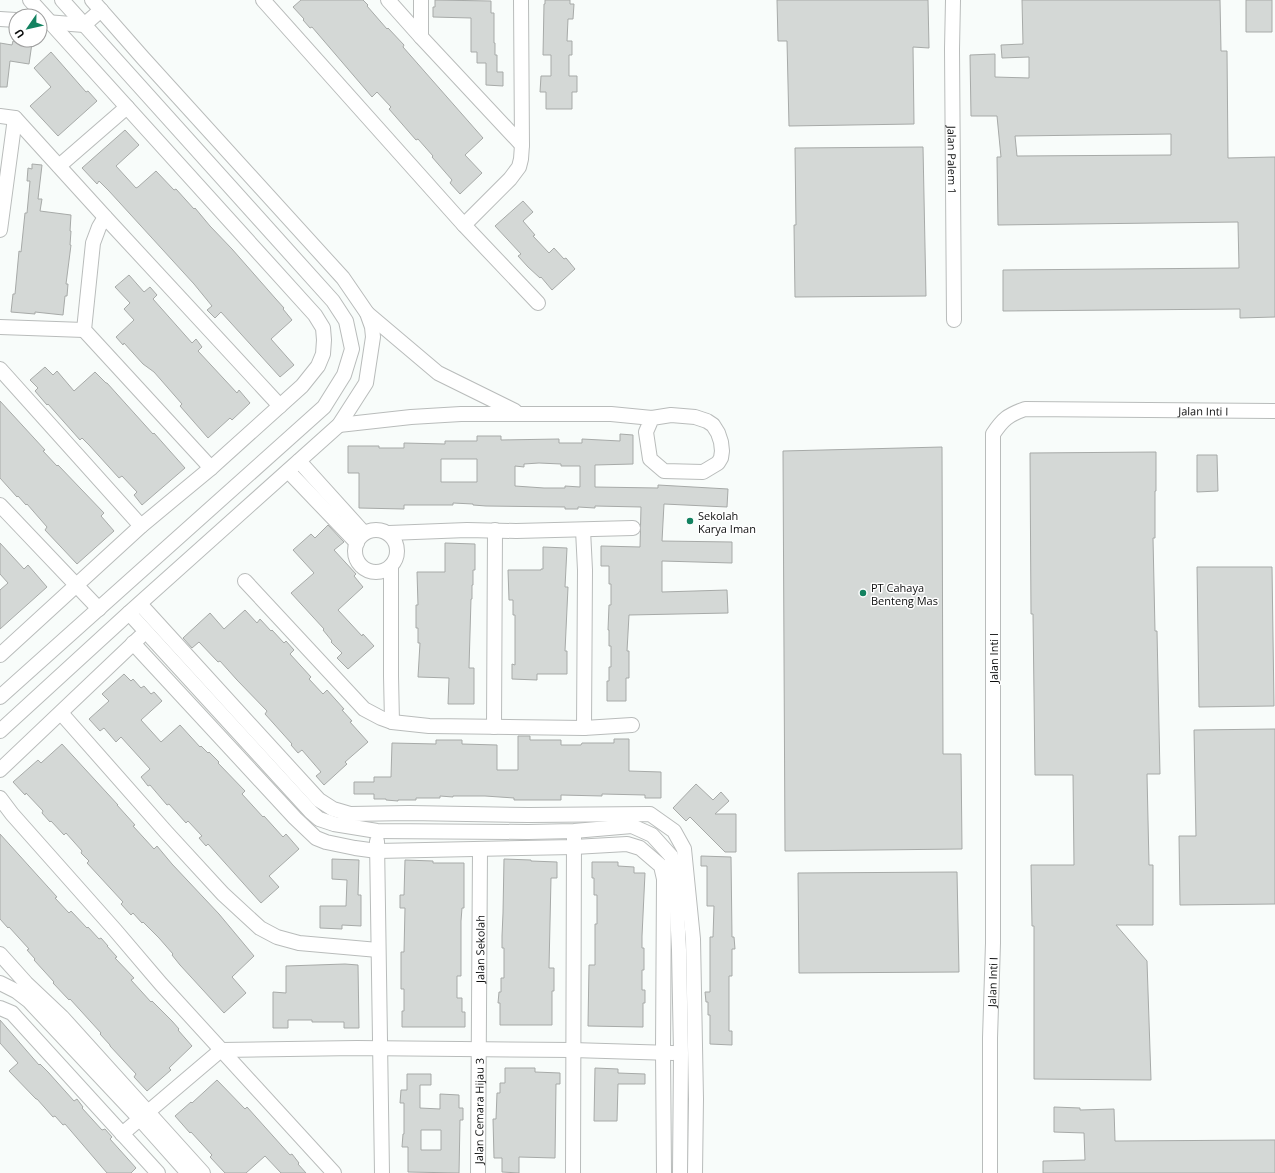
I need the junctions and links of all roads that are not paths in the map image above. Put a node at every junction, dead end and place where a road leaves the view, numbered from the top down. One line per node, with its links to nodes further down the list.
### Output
1 (62, 0): 10 (street)
2 (263, 0): 22 (street)
3 (388, 0): 11 (street)
4 (422, 0): 11 (street)
5 (521, 0): 19 (street)
6 (953, 0): 28 (street, Jalan Palem 1)
7 (96, 5): 10 (street); 12 (street)
8 (48, 22): 10 (street)
9 (48, 25): 14 (street)
10 (84, 25): 13 (street)
11 (421, 38): 19 (street)
12 (143, 58): 13 (street); 17 (street)
13 (128, 72): 18 (street)
14 (127, 107): 20 (street); 27 (street)
15 (0, 116): 16 (street)
16 (15, 118): 20 (street); 23 (street)
17 (207, 128): 18 (street); 26 (street)
18 (192, 143): 24 (street)
19 (522, 145): 22 (street)
20 (59, 166): 21 (street)
21 (105, 217): 30 (street); 32 (street)
22 (464, 225): 25 (street)
23 (0, 230)
24 (333, 301): 27 (street); 42 (street)
25 (538, 303)
26 (368, 313): 34 (street); 36 (street)
27 (315, 315): 32 (street)
28 (954, 320)
29 (0, 327): 30 (street)
30 (84, 330): 38 (street)
31 (0, 369): 41 (street)
32 (280, 406): 38 (street)
33 (1275, 411): 104 (street, Jalan Inti I)
34 (519, 413): 35 (street); 36 (street)
35 (652, 418): 35 (street)
36 (339, 425): 37 (street)
37 (299, 461): 39 (street); 47 (street)
38 (211, 468): 41 (street)
39 (288, 471): 47 (street); 48 (street)
40 (0, 505): 51 (street)
41 (141, 526): 51 (street)
42 (190, 527): 48 (street); 53 (street)
43 (633, 528): 45 (street)
44 (495, 530): 45 (street); 46 (street); 62 (street)
45 (583, 530): 63 (street)
46 (389, 533): 47 (street); 49 (street)
47 (360, 538): 49 (street)
48 (205, 545): 52 (street)
49 (391, 566): 60 (street)
50 (245, 581): 60 (street)
51 (76, 586): 53 (street); 56 (street)
52 (134, 608): 54 (street); 64 (street)
53 (99, 609): 57 (street)
54 (152, 627): 55 (street); 58 (street)
55 (133, 643): 59 (street); 67 (street)
56 (3, 646)
57 (0, 697)
58 (223, 705): 66 (street); 69 (street)
59 (61, 713): 65 (street); 79 (street)
60 (392, 722): 62 (street)
61 (632, 725): 63 (street)
62 (494, 727): 63 (street)
63 (584, 728)
64 (0, 731)
65 (0, 770)
66 (287, 786): 67 (street); 71 (street)
67 (277, 797): 75 (street)
68 (0, 798): 86 (street)
69 (380, 814): 70 (street); 71 (street)
70 (529, 815): 73 (street); 78 (street)
71 (377, 831): 73 (street); 75 (street)
72 (574, 831): 73 (street); 74 (street); 77 (street)
73 (528, 832)
74 (574, 847): 76 (street); 87 (street); 88 (street)
75 (377, 850): 76 (street); 79 (street)
76 (480, 850): 85 (street, Jalan Sekolah)
77 (678, 938): 78 (street); 89 (street)
78 (694, 939): 93 (street)
79 (378, 950): 84 (street)
80 (0, 954): 82 (street)
81 (0, 983): 82 (street)
82 (28, 993): 90 (street)
83 (0, 1008): 91 (street)
84 (380, 1049): 85 (street); 86 (street); 98 (street)
85 (479, 1049): 87 (street); 99 (street, Jalan Cemara Hijau 3)
86 (221, 1050): 90 (street); 97 (street)
87 (572, 1050): 88 (street); 100 (street)
88 (663, 1052): 89 (street); 101 (street)
89 (681, 1053): 92 (street)
90 (143, 1115): 91 (street); 95 (street); 96 (street)
91 (122, 1134): 94 (street)
92 (680, 1154): 93 (street); 102 (street)
93 (695, 1156): 103 (street)
94 (158, 1173)
95 (188, 1173)
96 (203, 1173)
97 (334, 1173)
98 (382, 1173)
99 (478, 1173)
100 (573, 1173)
101 (664, 1173)
102 (680, 1173)
103 (695, 1173)
104 (990, 1173)

